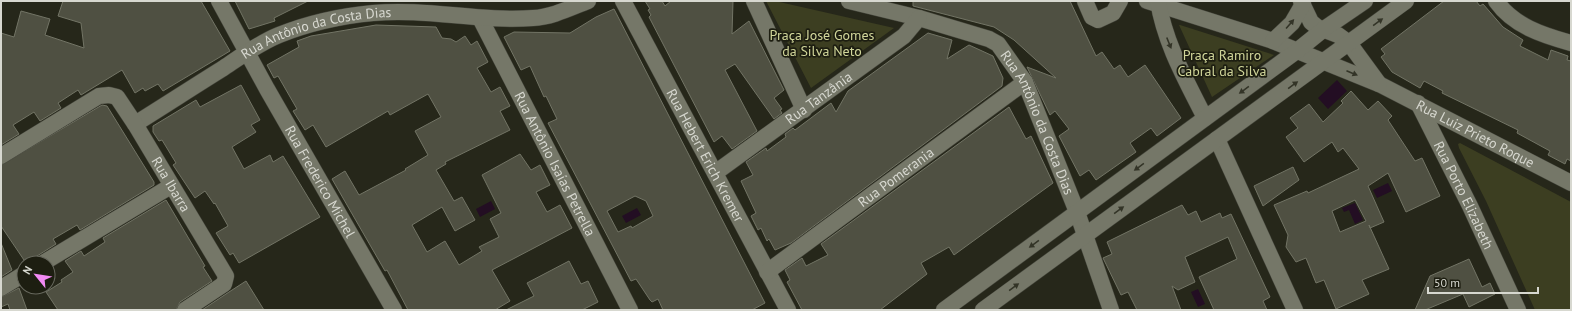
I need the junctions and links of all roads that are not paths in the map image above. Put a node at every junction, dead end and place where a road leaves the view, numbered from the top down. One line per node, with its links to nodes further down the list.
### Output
1 (219, 1): 20 (street, Rua Frederico Michel)
2 (623, 1): 30 (street, Rua Hebert Erich Kremer)
3 (754, 1): 25 (street)
4 (849, 1): 14 (street, Rua Antônio da Costa Dias)
5 (1085, 1): 6 (street)
6 (1120, 1)
7 (1365, 1): 15 (street)
8 (1406, 1): 17 (street, one-way to 8)
9 (1496, 1): 18 (street)
10 (580, 2): 13 (street, Rua Antônio da Costa Dias)
11 (1155, 2): 16 (street, Rua Luiz Prieto Roque); 26 (street, one-way to 26)
12 (1302, 3): 15 (street); 16 (street, one-way to 12)
13 (480, 18): 20 (street, Rua Antônio da Costa Dias); 41 (street, Rua Antônio Isaías Petrella)
14 (919, 18): 22 (street, Rua Antônio da Costa Dias); 25 (street, Rua Tanzânia)
15 (1324, 28): 17 (street); 19 (street)
16 (1273, 41): 19 (street, Rua Luiz Prieto Roque)
17 (1349, 43): 21 (street); 23 (street, Rua Luiz Prieto Roque)
18 (1571, 43)
19 (1298, 50): 21 (street, Rua Luiz Prieto Roque); 26 (street, one-way to 26)
20 (248, 52): 27 (street, Rua Antônio da Costa Dias); 40 (street, Rua Frederico Michel)
21 (1325, 61): 23 (street, Rua Luiz Prieto Roque, one-way to 23); 28 (street, one-way to 21)
22 (1025, 82): 33 (street, Rua Antônio da Costa Dias); 36 (street, Rua Pomerania)
23 (1379, 84): 24 (street, Rua Luiz Prieto Roque)
24 (1418, 103): 31 (street, Rua Luiz Prieto Roque); 47 (street, Rua Porto Elizabeth)
25 (804, 110): 30 (street, Rua Tanzânia)
26 (1205, 118): 33 (street, one-way to 33)
27 (135, 124): 29 (street, Rua Ibarra); 32 (street, Rua Ibarra)
28 (1217, 139): 34 (street, one-way to 28); 46 (street)
29 (1, 156)
30 (715, 173): 36 (street, Rua Hebert Erich Kremer)
31 (1571, 183)
32 (171, 186): 35 (street); 39 (street, Rua Ibarra)
33 (1077, 212): 34 (street, Rua Antônio da Costa Dias); 43 (street, one-way to 43)
34 (1084, 236): 44 (street, one-way to 34); 45 (street, Rua Antônio da Costa Dias)
35 (56, 255)
36 (767, 272): 42 (street, Rua Hebert Erich Kremer)
37 (16, 279): 38 (street)
38 (1, 288)
39 (185, 310)
40 (394, 310)
41 (630, 310)
42 (788, 310)
43 (944, 310)
44 (983, 310)
45 (1111, 310)
46 (1295, 310)
47 (1518, 310)

